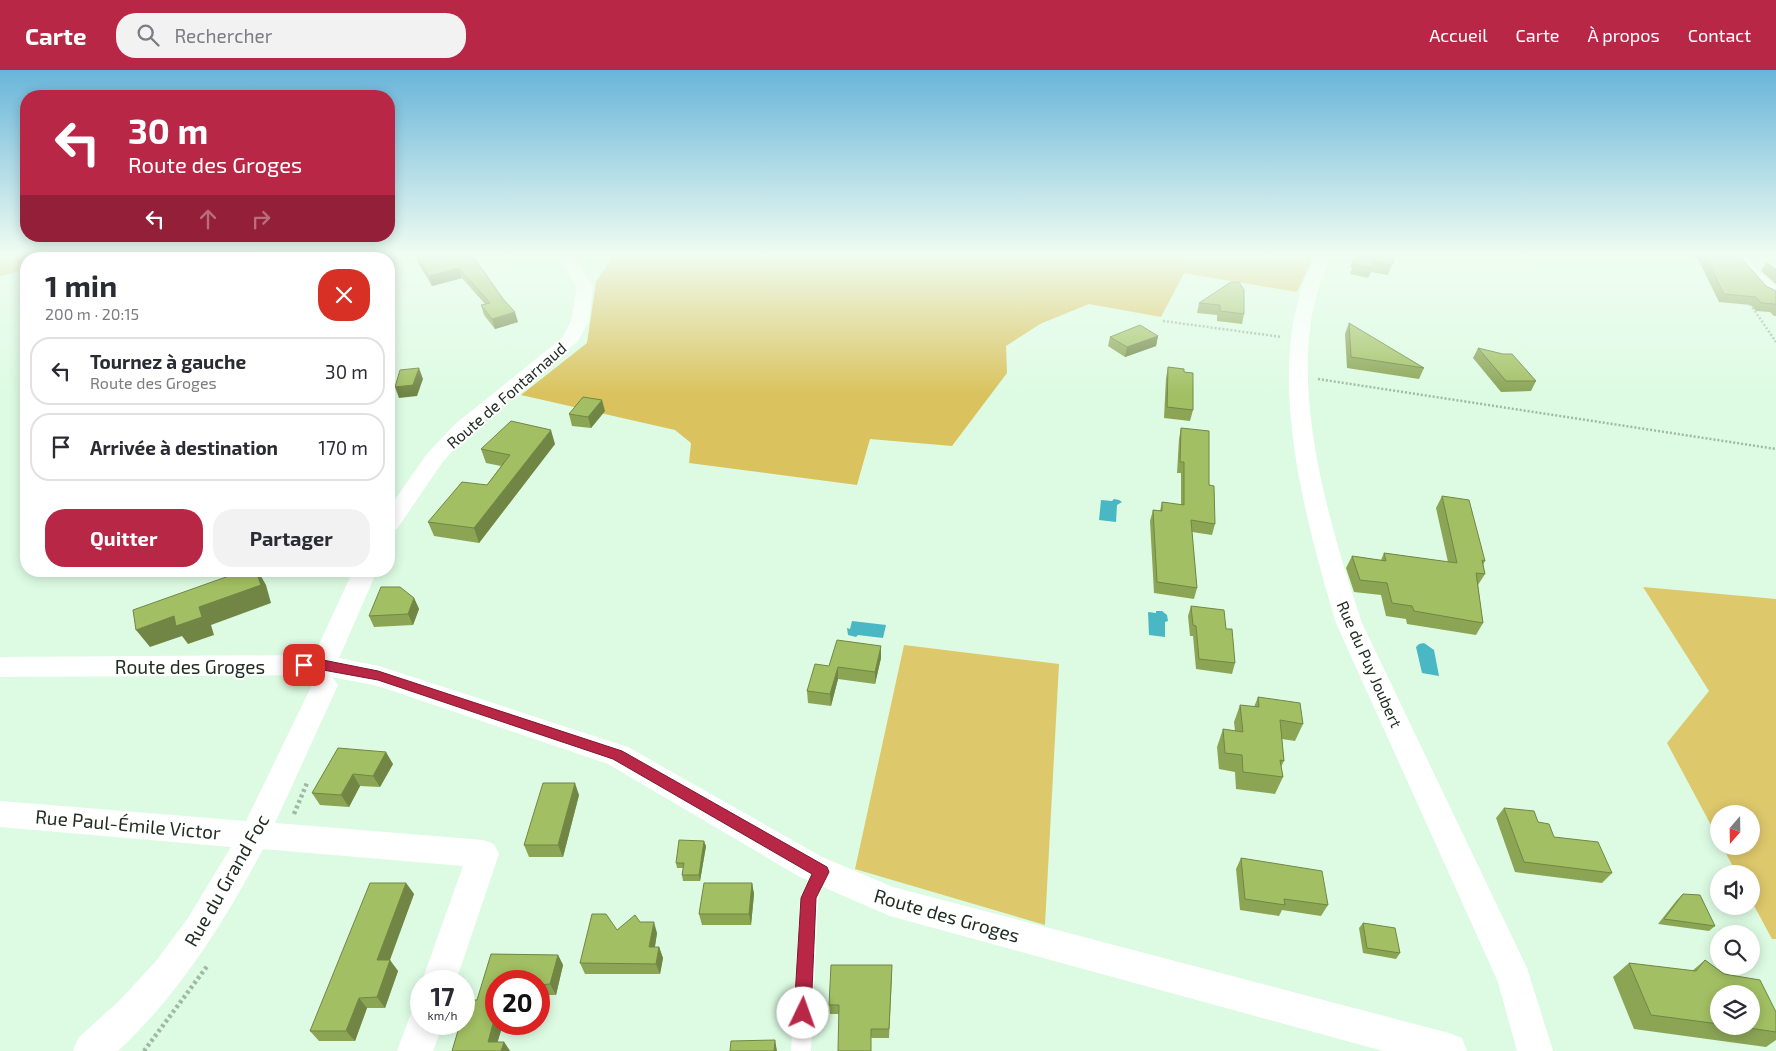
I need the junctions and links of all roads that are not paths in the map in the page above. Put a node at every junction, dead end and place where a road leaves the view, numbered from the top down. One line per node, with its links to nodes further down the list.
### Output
1 (583, 302): 3 (street, Route de Fontarnaud)
2 (1306, 302): 16 (street, Rue du Puy Joubert)
3 (395, 515)
4 (363, 577): 6 (street)
5 (0, 667): 6 (street, Route des Groges)
6 (324, 675): 8 (street, Rue du Grand Foc); 9 (street, Route des Groges)
7 (0, 814): 8 (street, Rue Paul-Émile Victor)
8 (256, 835): 10 (street, Rue Paul-Émile Victor); 12 (street, Rue du Grand Foc)
9 (821, 872): 14 (lane); 15 (street, Route des Groges)
10 (443, 970)
11 (421, 1035): 13 (street)
12 (91, 1051)
13 (415, 1051)
14 (800, 1051)
15 (1449, 1051)
16 (1534, 1051)

